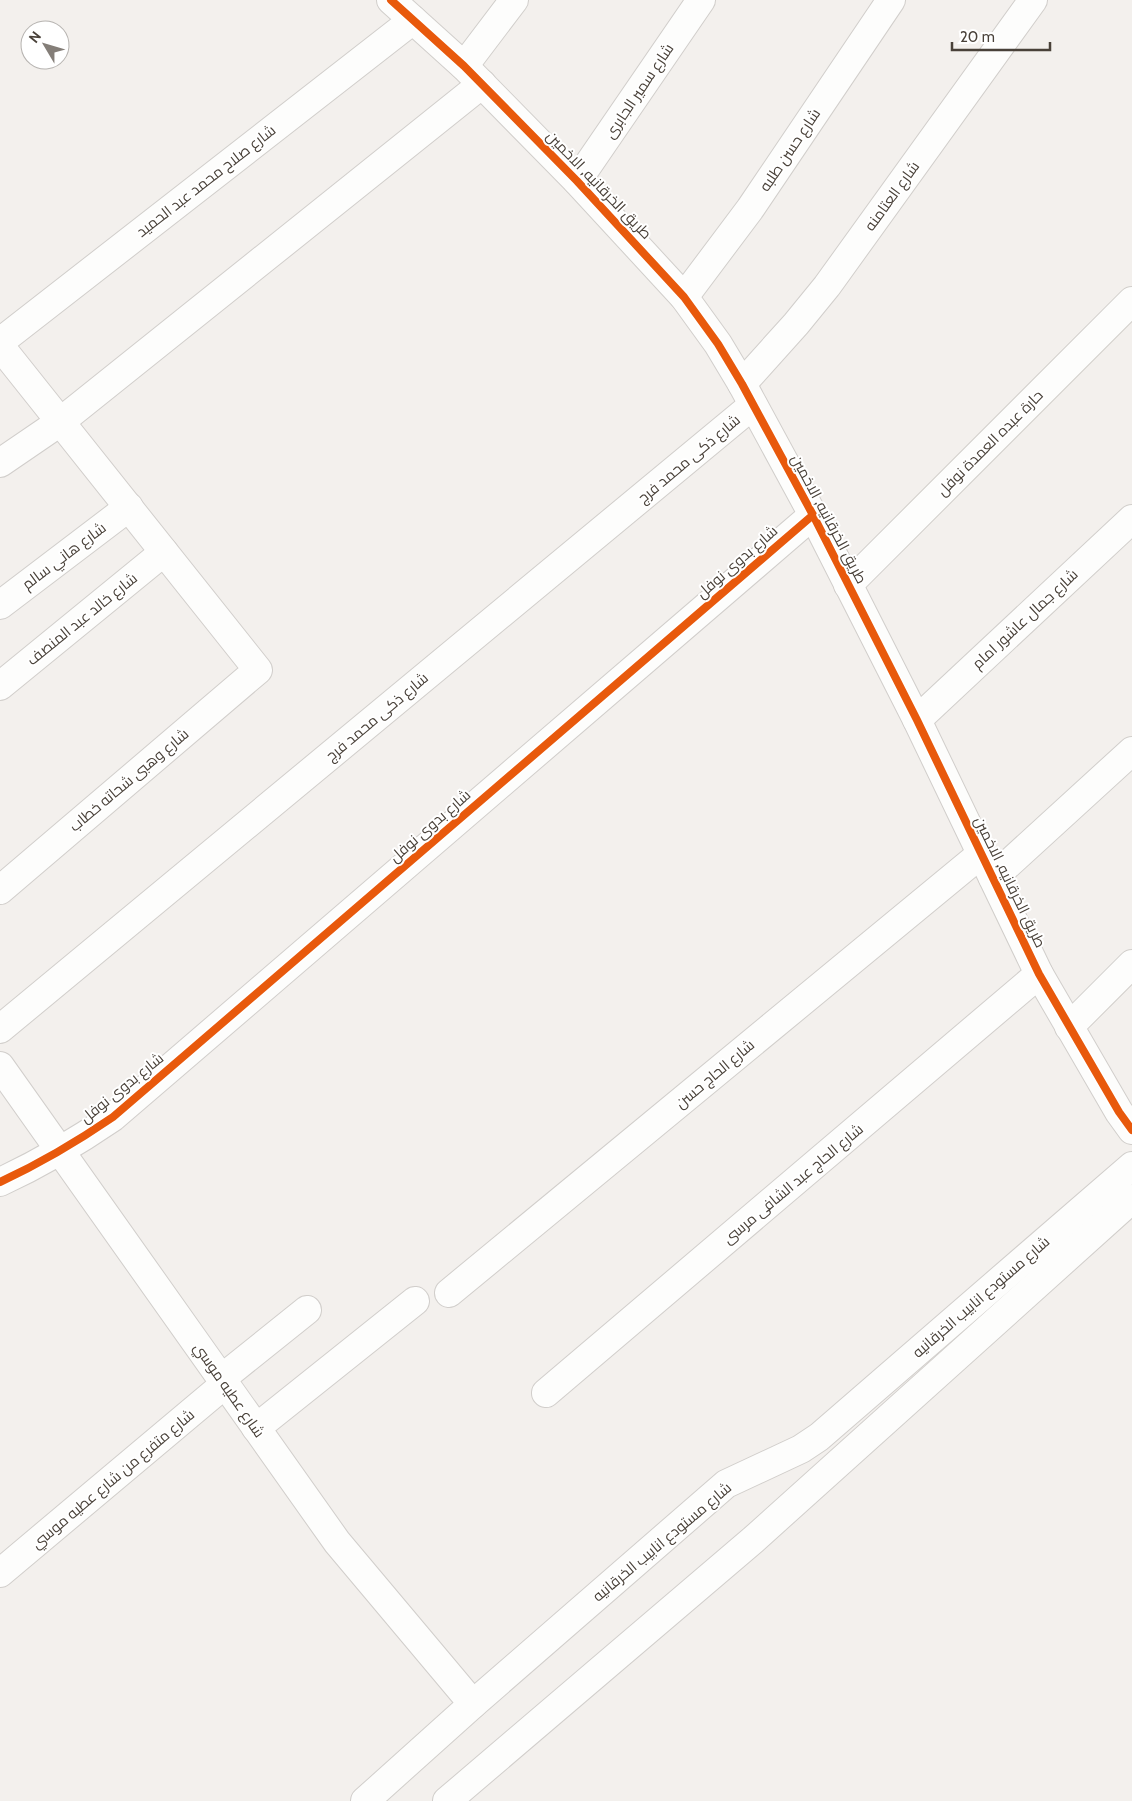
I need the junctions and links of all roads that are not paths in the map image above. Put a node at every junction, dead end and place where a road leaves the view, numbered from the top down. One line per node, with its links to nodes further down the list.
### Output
1 (391, 0): 6 (street, طريق الخرقانيه, الاخمين)
2 (514, 0): 7 (street)
3 (701, 0): 8 (street, شارع سمير الجابرى)
4 (891, 0): 9 (street, شارع حسن طلبه)
5 (1033, 0): 12 (street, شارع العتامنه)
6 (413, 20): 7 (street, طريق الخرقانيه, الاخمين); 11 (street, شارع صلاح محمد عبد الحميد)
7 (473, 75): 8 (street, طريق الخرقانيه, الاخمين); 13 (street)
8 (577, 181): 9 (street, طريق الخرقانيه, الاخمين)
9 (684, 297): 12 (street, طريق الخرقانيه, الاخمين)
10 (1132, 300): 19 (street, حارة عبده العمدة نوفل)
11 (0, 344): 13 (street)
12 (748, 395): 16 (street, طريق الخرقانيه, الاخمين); 30 (street, شارع ذكى محمد فرج)
13 (60, 422): 14 (street); 15 (street)
14 (0, 463)
15 (129, 507): 18 (street); 20 (street, شارع هاني سالم)
16 (813, 515): 19 (street, طريق الخرقانيه, الاخمين); 33 (street, شارع بدوى نوفل)
17 (1132, 519): 22 (street, شارع جمال عاشور امام)
18 (164, 552): 21 (street, شارع خالد عبد المنصف); 26 (street, شارع وهبى شحاته خطاب)
19 (848, 585): 22 (street, طريق الخرقانيه, الاخمين)
20 (0, 605)
21 (0, 686)
22 (917, 720): 24 (street, طريق الخرقانيه, الاخمين)
23 (1132, 751): 25 (street)
24 (981, 854): 25 (street, طريق الخرقانيه, الاخمين); 37 (street, شارع الحاج حسن)
25 (993, 878): 28 (street, طريق الخرقانيه, الاخمين)
26 (0, 890)
27 (1132, 964): 29 (street)
28 (1039, 974): 29 (street, طريق الخرقانيه, الاخمين); 41 (street, شارع الحاج عبد الشافى مرسى)
29 (1069, 1026): 32 (street, طريق الخرقانيه, الاخمين)
30 (0, 1029)
31 (0, 1066): 33 (street, شارع عطيه موسي)
32 (1132, 1130)
33 (60, 1152): 35 (street, شارع بدوى نوفل); 40 (street, شارع عطيه موسي)
34 (1132, 1166): 44 (street, شارع مستودع انابيب الخرقانيه)
35 (0, 1182)
36 (1132, 1199): 46 (street, شارع مستودع انابيب الخرقانيه)
37 (449, 1294)
38 (415, 1301): 42 (street)
39 (308, 1310): 40 (street, شارع متفرع من شارع عطيه موسي)
40 (223, 1382): 42 (street, شارع عطيه موسي); 43 (street, شارع متفرع من شارع عطيه موسي)
41 (546, 1393)
42 (256, 1428): 44 (street, شارع عطيه موسي)
43 (0, 1573)
44 (473, 1704): 45 (street, شارع مستودع انابيب الخرقانيه)
45 (365, 1801)
46 (447, 1801)

